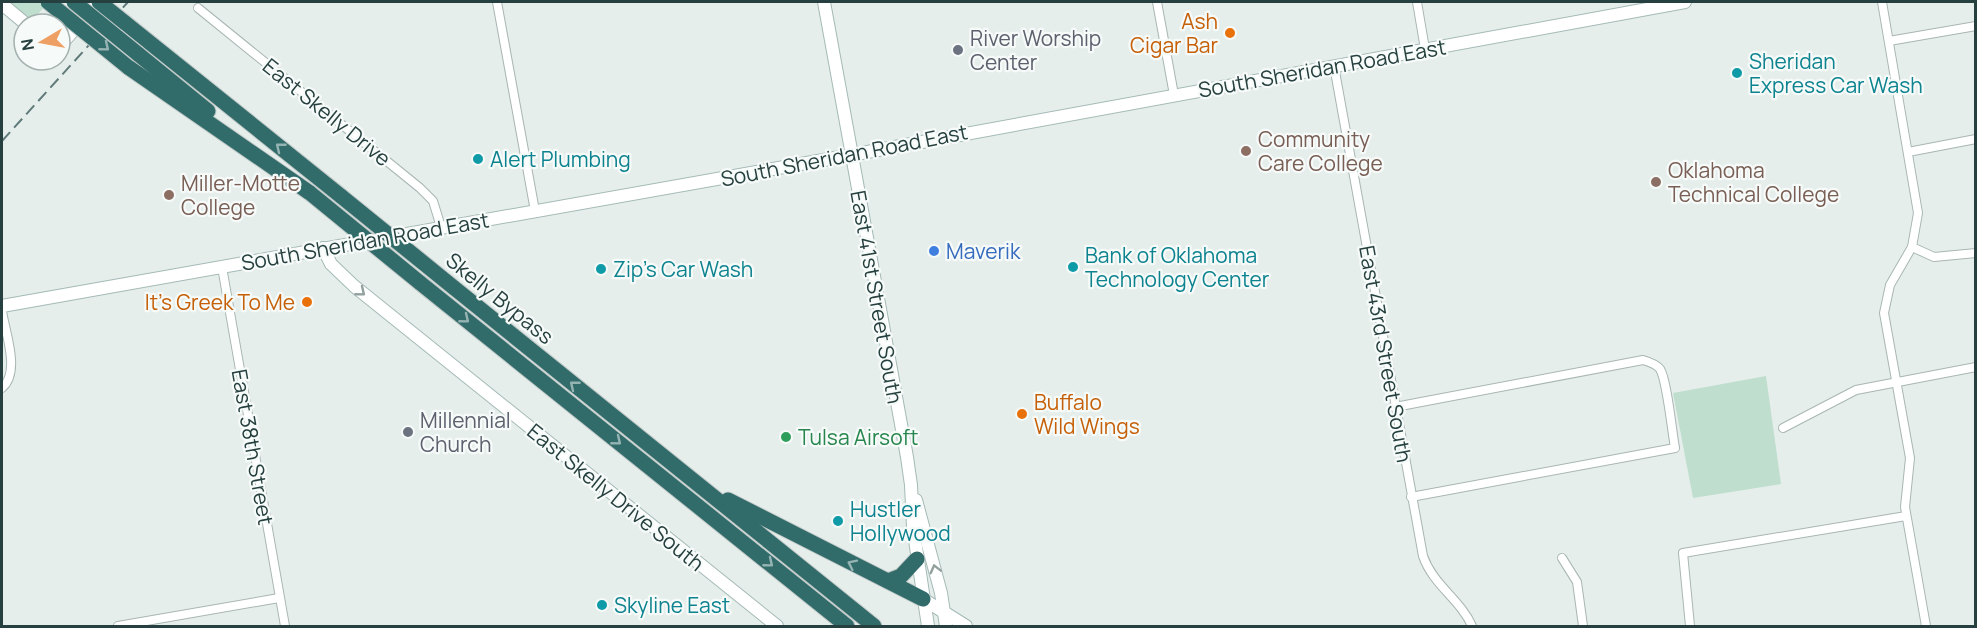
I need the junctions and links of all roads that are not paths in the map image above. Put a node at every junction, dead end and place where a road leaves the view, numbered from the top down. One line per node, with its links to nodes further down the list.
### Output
1 (48, 2): 15 (highway, one-way to 15, bridge)
2 (74, 2): 15 (highway, Skelly Bypass, bridge)
3 (99, 2): 12 (main road); 35 (highway, Skelly Bypass, one-way to 3, bridge)
4 (497, 2): 21 (street)
5 (824, 2): 20 (main road, East 41st Street South)
6 (1157, 2): 17 (street)
7 (1417, 2): 14 (street)
8 (1685, 2): 14 (main road, South Sheridan Road East)
9 (1882, 2): 13 (street)
10 (198, 8): 22 (street, East Skelly Drive)
11 (1976, 26): 13 (street)
12 (72, 32)
13 (1889, 41): 19 (street)
14 (1425, 50): 16 (main road, South Sheridan Road East)
15 (133, 61): 47 (highway, Skelly Bypass, one-way to 47, bridge)
16 (1334, 66): 17 (main road, South Sheridan Road East); 32 (street, East 43rd Street South)
17 (1174, 95): 20 (main road, South Sheridan Road East)
18 (1976, 139): 19 (street)
19 (1908, 152): 23 (street)
20 (851, 154): 21 (main road, South Sheridan Road East); 34 (main road, East 41st Street South)
21 (535, 211): 22 (main road, South Sheridan Road East)
22 (441, 227): 24 (main road, South Sheridan Road East)
23 (1912, 247): 25 (street); 30 (street)
24 (323, 248): 26 (main road, South Sheridan Road East); 46 (main road, East Skelly Drive South, one-way to 46)
25 (1976, 253)
26 (222, 267): 27 (main road, South Sheridan Road East); 41 (street, East 38th Street)
27 (2, 306)
28 (2, 311): 31 (street)
29 (1976, 367): 30 (street)
30 (1896, 381): 33 (street); 37 (street)
31 (2, 388)
32 (1395, 407): 36 (street, East 43rd Street South); 36 (street)
33 (1783, 428)
34 (911, 485): 39 (main road, East 41st Street South); 43 (main road, East 41st Street South, one-way to 34)
35 (701, 488): 40 (highway, one-way to 35); 48 (highway, Skelly Bypass)
36 (1411, 497): 52 (street, East 43rd Street South)
37 (1906, 516): 54 (street); 55 (street)
38 (1562, 558): 53 (street)
39 (917, 559): 40 (highway); 42 (main road, East 41st Street South)
40 (888, 581): 42 (highway)
41 (279, 598): 44 (street); 45 (street, East 38th Street)
42 (923, 599): 43 (main road); 49 (main road, East 41st Street South)
43 (944, 612): 50 (main road, East 41st Street South); 51 (main road)
44 (118, 627)
45 (285, 627)
46 (777, 627)
47 (847, 627)
48 (874, 627)
49 (928, 627)
50 (946, 627)
51 (966, 627)
52 (1472, 627)
53 (1583, 627)
54 (1690, 627)
55 (1926, 627)

